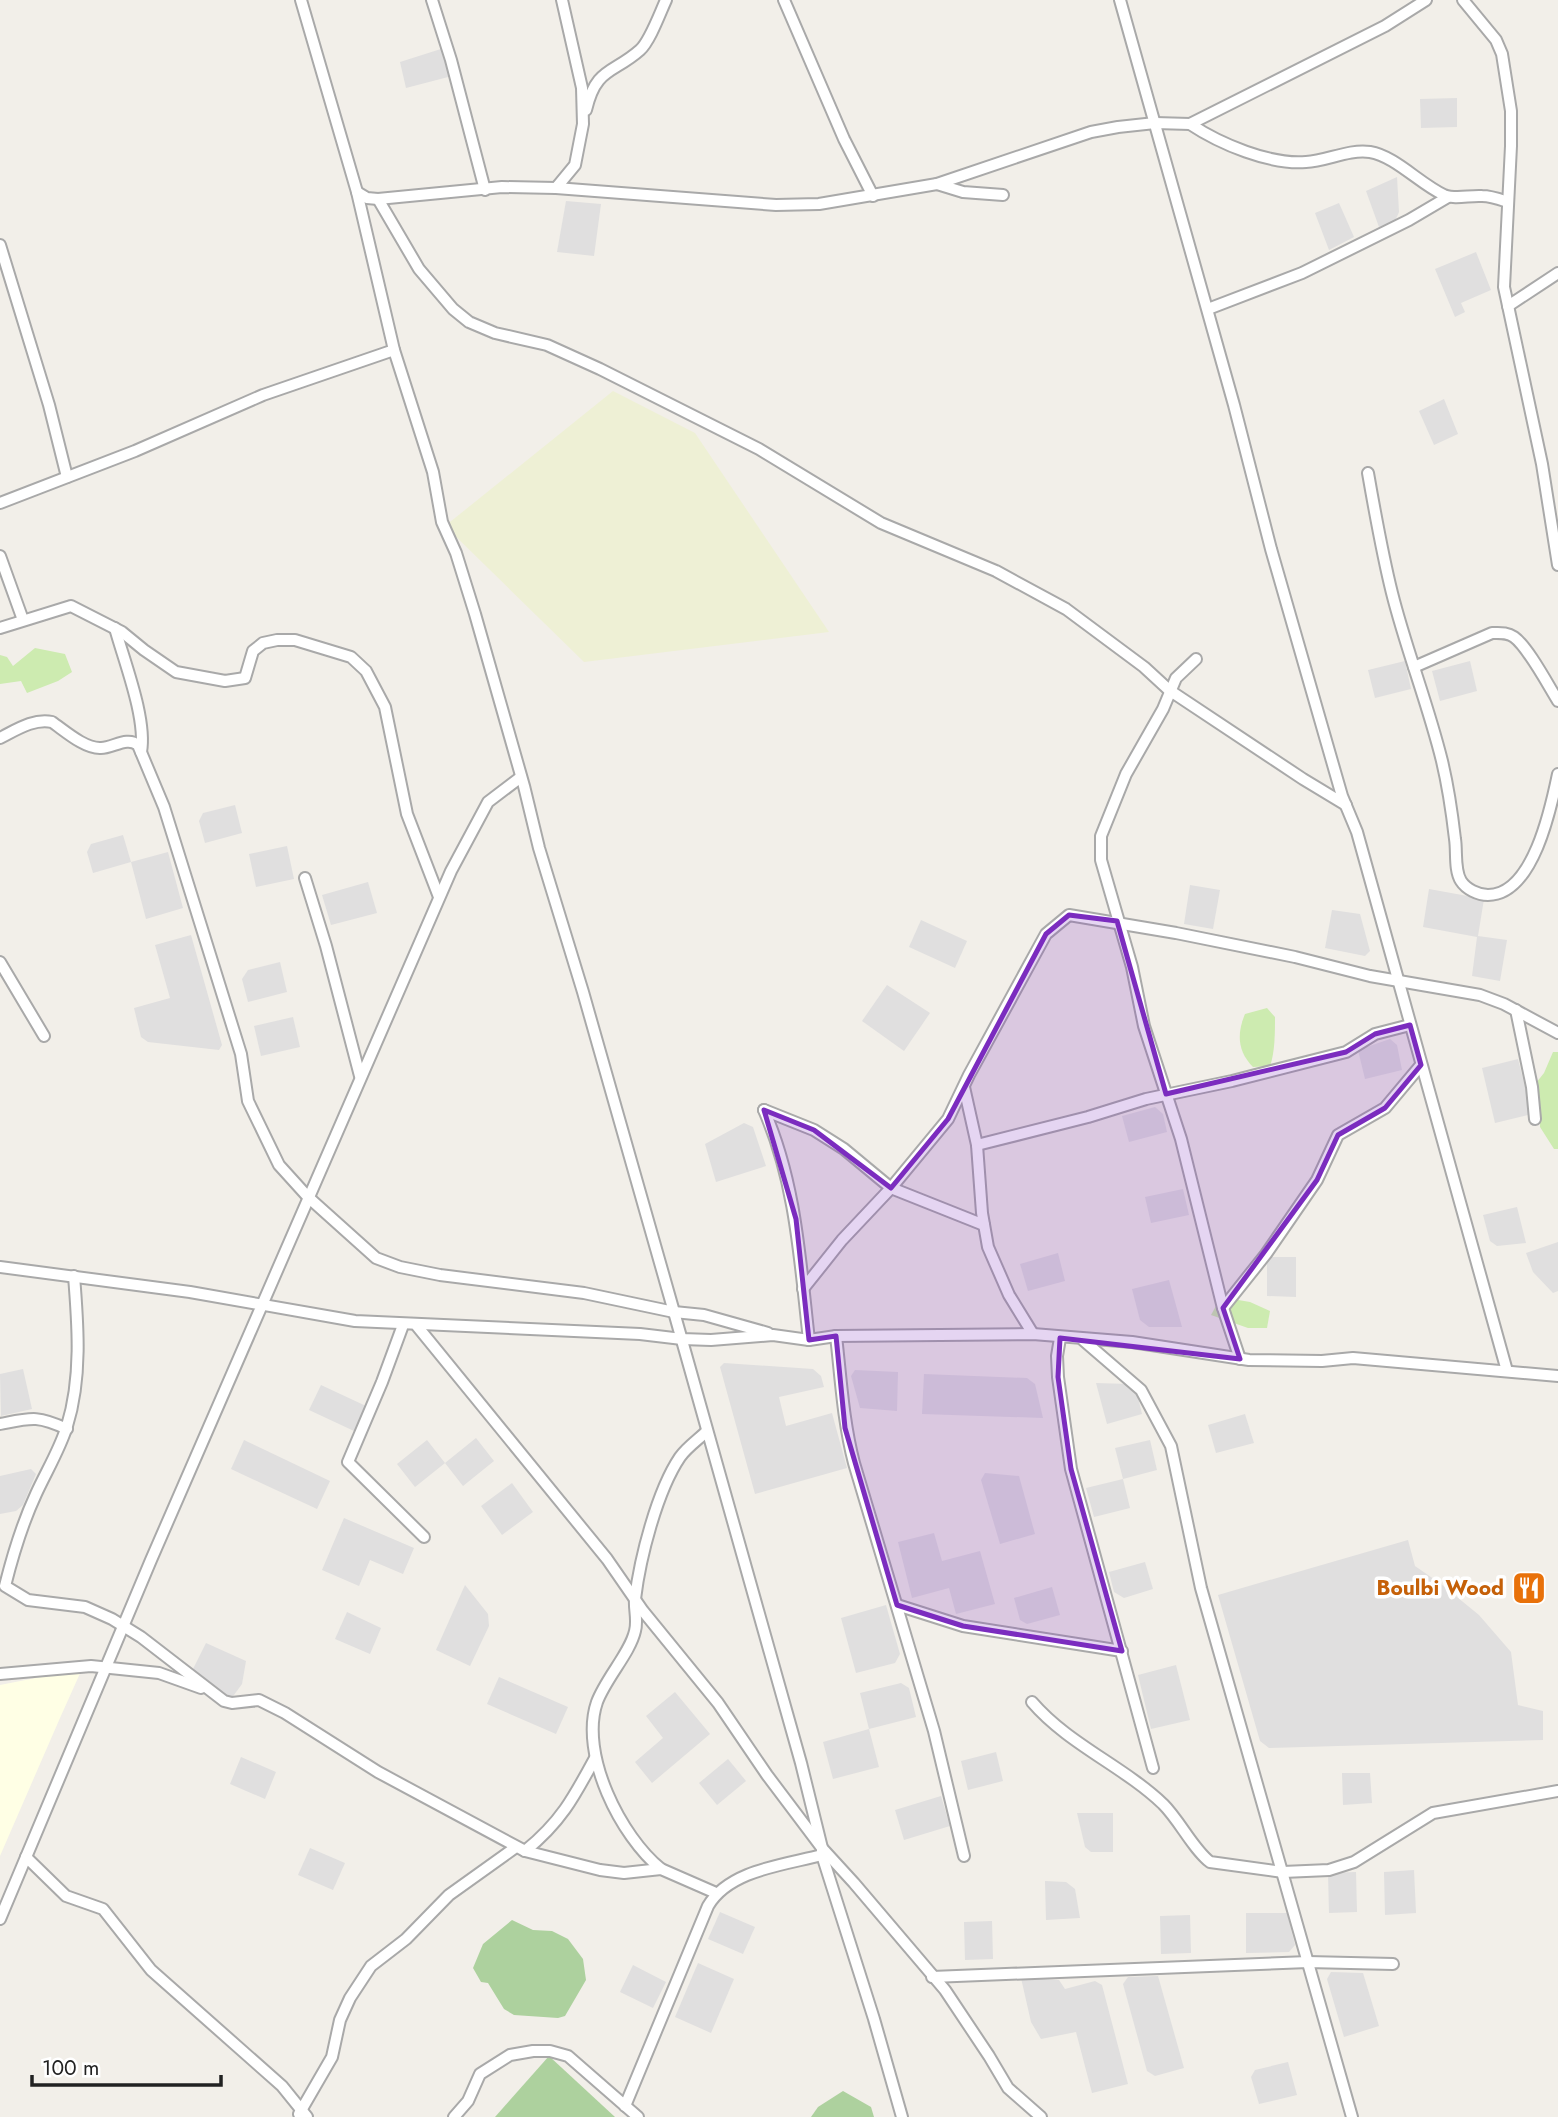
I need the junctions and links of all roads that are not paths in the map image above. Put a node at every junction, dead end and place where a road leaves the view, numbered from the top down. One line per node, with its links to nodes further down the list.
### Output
1 (301, 0): 15 (street)
2 (432, 0): 14 (street)
3 (562, 0): 10 (street)
4 (666, 0): 10 (street)
5 (784, 0): 17 (street)
6 (1120, 0): 9 (street)
7 (1426, 0): 11 (street)
8 (1463, 0): 20 (street)
9 (1155, 123): 11 (street); 12 (street); 24 (street)
10 (583, 124): 13 (street)
11 (1190, 124): 18 (street)
12 (937, 184): 16 (street); 17 (street)
13 (556, 188): 14 (street); 17 (street)
14 (485, 190): 19 (street)
15 (357, 191): 19 (street); 25 (street)
16 (1003, 195)
17 (873, 196)
18 (1448, 197): 20 (street); 24 (street)
19 (378, 200): 36 (street)
20 (1508, 202): 23 (street)
21 (0, 245): 27 (street)
22 (1558, 273): 23 (street)
23 (1508, 306): 30 (street)
24 (1208, 309): 42 (street)
25 (394, 350): 27 (street); 41 (street)
26 (1368, 473): 35 (street)
27 (67, 477): 28 (street)
28 (0, 503)
29 (0, 556): 31 (street)
30 (1558, 565)
31 (23, 620): 32 (street); 33 (street)
32 (0, 628)
33 (115, 628): 39 (street); 44 (street)
34 (1196, 659): 36 (street)
35 (1414, 667): 37 (street); 40 (street)
36 (1170, 690): 42 (street); 45 (street)
37 (1558, 701)
38 (0, 738): 39 (street)
39 (141, 752): 59 (street)
40 (1558, 774)
41 (521, 776): 44 (street); 66 (street)
42 (1346, 804): 47 (street)
43 (305, 878): 53 (street)
44 (439, 897): 53 (street)
45 (1117, 921): 47 (street); 54 (street); 55 (street)
46 (0, 962): 51 (street)
47 (1398, 982): 48 (street); 49 (street)
48 (1516, 1010): 50 (street); 56 (street)
49 (1410, 1025): 52 (street); 55 (street)
50 (1558, 1033)
51 (44, 1036)
52 (1421, 1065): 65 (street); 77 (street)
53 (360, 1076): 59 (street)
54 (964, 1087): 57 (street); 58 (street)
55 (1166, 1094): 57 (street); 65 (street)
56 (1535, 1119)
57 (977, 1144): 60 (street)
58 (891, 1188): 60 (street); 63 (street); 63 (street)
59 (308, 1197): 64 (street); 66 (street)
60 (984, 1225): 69 (street)
61 (0, 1267): 62 (street)
62 (74, 1276): 64 (street); 80 (street)
63 (803, 1289): 74 (street)
64 (262, 1306): 67 (street); 86 (street)
65 (1223, 1308): 76 (street)
66 (674, 1312): 70 (street); 73 (street)
67 (403, 1325): 68 (street); 82 (street)
68 (417, 1325): 73 (street); 84 (street)
69 (1033, 1334): 71 (street); 72 (street)
70 (773, 1335): 73 (street); 74 (street)
71 (836, 1336): 74 (street); 85 (street)
72 (1060, 1338): 75 (street); 87 (street)
73 (682, 1339): 81 (street)
74 (809, 1340)
75 (1083, 1340): 76 (street); 100 (street)
76 (1240, 1359): 77 (street)
77 (1507, 1371): 78 (street)
78 (1558, 1376)
79 (0, 1424): 80 (street)
80 (66, 1429): 83 (street)
81 (707, 1431): 84 (street); 96 (street)
82 (424, 1537)
83 (3, 1584): 86 (street)
84 (635, 1600): 92 (street); 96 (street)
85 (897, 1605): 87 (street); 97 (street)
86 (123, 1626): 88 (street); 90 (street)
87 (1122, 1651): 93 (street)
88 (106, 1668): 89 (street); 90 (street); 98 (street)
89 (0, 1674)
90 (209, 1690): 95 (street)
91 (1031, 1703): 100 (street)
92 (596, 1758): 95 (street); 99 (street)
93 (1153, 1768)
94 (1558, 1791): 100 (street)
95 (521, 1849): 99 (street); 107 (street)
96 (822, 1852): 101 (street); 105 (street); 110 (street)
97 (964, 1856)
98 (26, 1857): 102 (street); 107 (street)
99 (661, 1869): 101 (street)
100 (1283, 1872): 103 (street)
101 (716, 1893): 106 (street)
102 (0, 1919)
103 (1308, 1962): 104 (street); 105 (street); 112 (street)
104 (1394, 1964)
105 (932, 1977): 111 (street)
106 (625, 2106): 108 (street); 109 (street)
107 (302, 2114)
108 (454, 2117)
109 (638, 2117)
110 (902, 2117)
111 (1041, 2117)
112 (1352, 2117)

